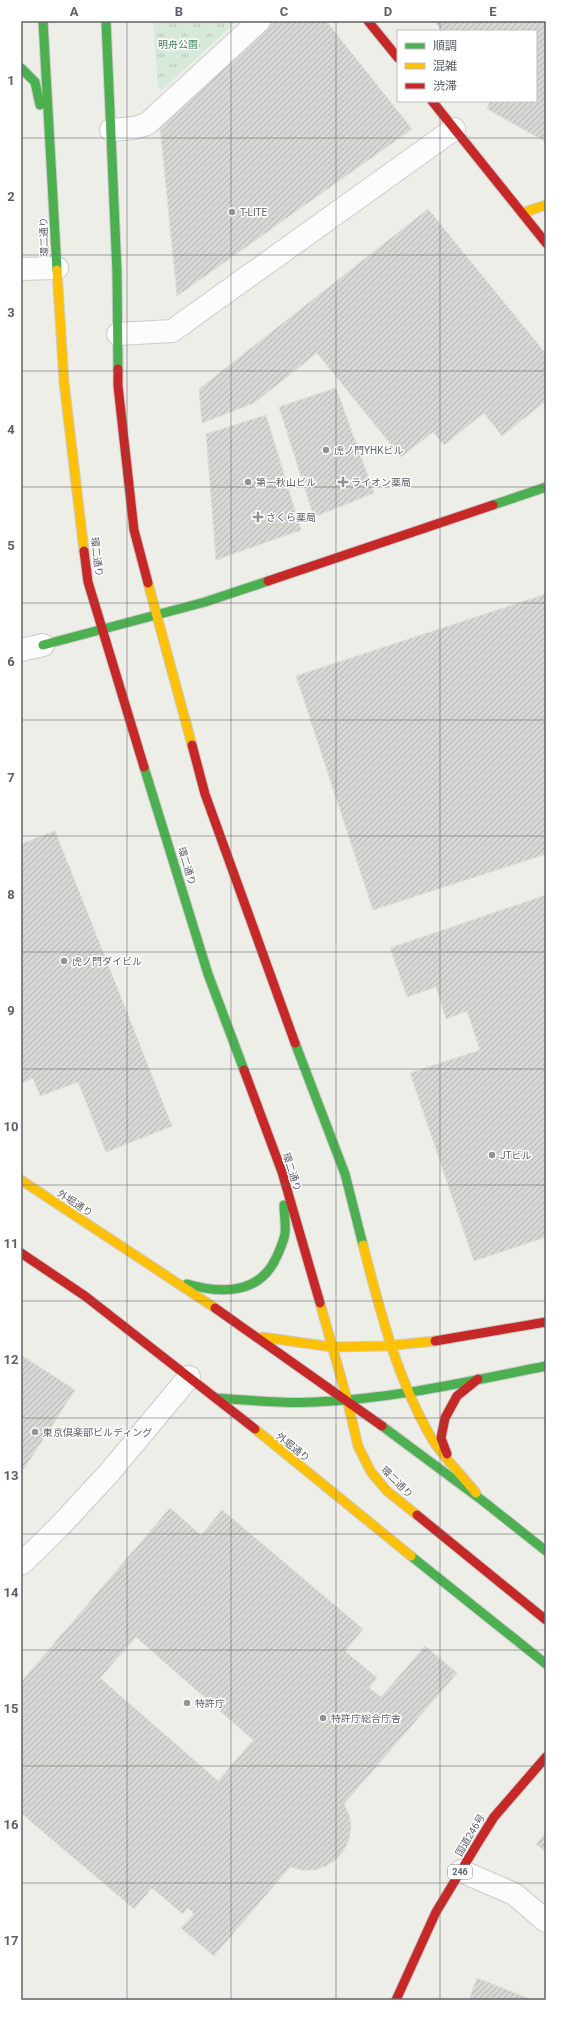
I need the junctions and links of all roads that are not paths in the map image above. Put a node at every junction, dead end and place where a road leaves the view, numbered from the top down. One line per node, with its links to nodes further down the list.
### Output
1 (42, 21): 10 (main road, 環二通り)
2 (106, 21): 9 (main road)
3 (259, 21): 9 (street)
4 (368, 21): 5 (main road)
5 (397, 57)
6 (21, 68): 10 (main road)
7 (433, 102): 8 (main road)
8 (454, 129): 12 (main road); 16 (street)
9 (111, 130): 16 (main road)
10 (53, 169): 14 (main road, 環二通り)
11 (546, 204): 12 (main road)
12 (522, 213): 13 (main road)
13 (546, 243)
14 (57, 268): 15 (street); 19 (main road, 環二通り)
15 (21, 269)
16 (118, 334): 18 (main road)
17 (546, 487): 18 (main road)
18 (156, 615): 19 (main road); 27 (main road)
19 (101, 629): 20 (main road); 21 (main road, 環二通り)
20 (29, 644)
21 (282, 1172): 24 (main road); 28 (main road, 環二通り)
22 (21, 1180): 24 (main road, 外堀通り)
23 (21, 1254): 30 (main road, 外堀通り)
24 (169, 1278): 26 (main road, 外堀通り)
25 (546, 1322): 27 (main road)
26 (257, 1336): 28 (main road); 34 (main road, 外堀通り)
27 (391, 1346): 28 (main road); 32 (main road)
28 (330, 1347): 34 (main road, 環二通り)
29 (546, 1366): 31 (main road)
30 (189, 1377): 33 (main road, 外堀通り); 38 (street)
31 (478, 1379): 32 (main road); 35 (main road)
32 (408, 1392): 34 (main road); 35 (main road)
33 (216, 1398): 34 (main road); 40 (main road, 外堀通り)
34 (347, 1399): 36 (main road, 外堀通り); 39 (main road, 環二通り)
35 (450, 1461): 36 (main road)
36 (476, 1493): 37 (main road, 外堀通り)
37 (546, 1551)
38 (21, 1564)
39 (546, 1620)
40 (546, 1664)
41 (546, 1757): 42 (main road, 国道246号 / 246)
42 (461, 1871): 43 (street); 44 (main road, 国道246号 / 246)
43 (546, 1920)
44 (396, 2000)

